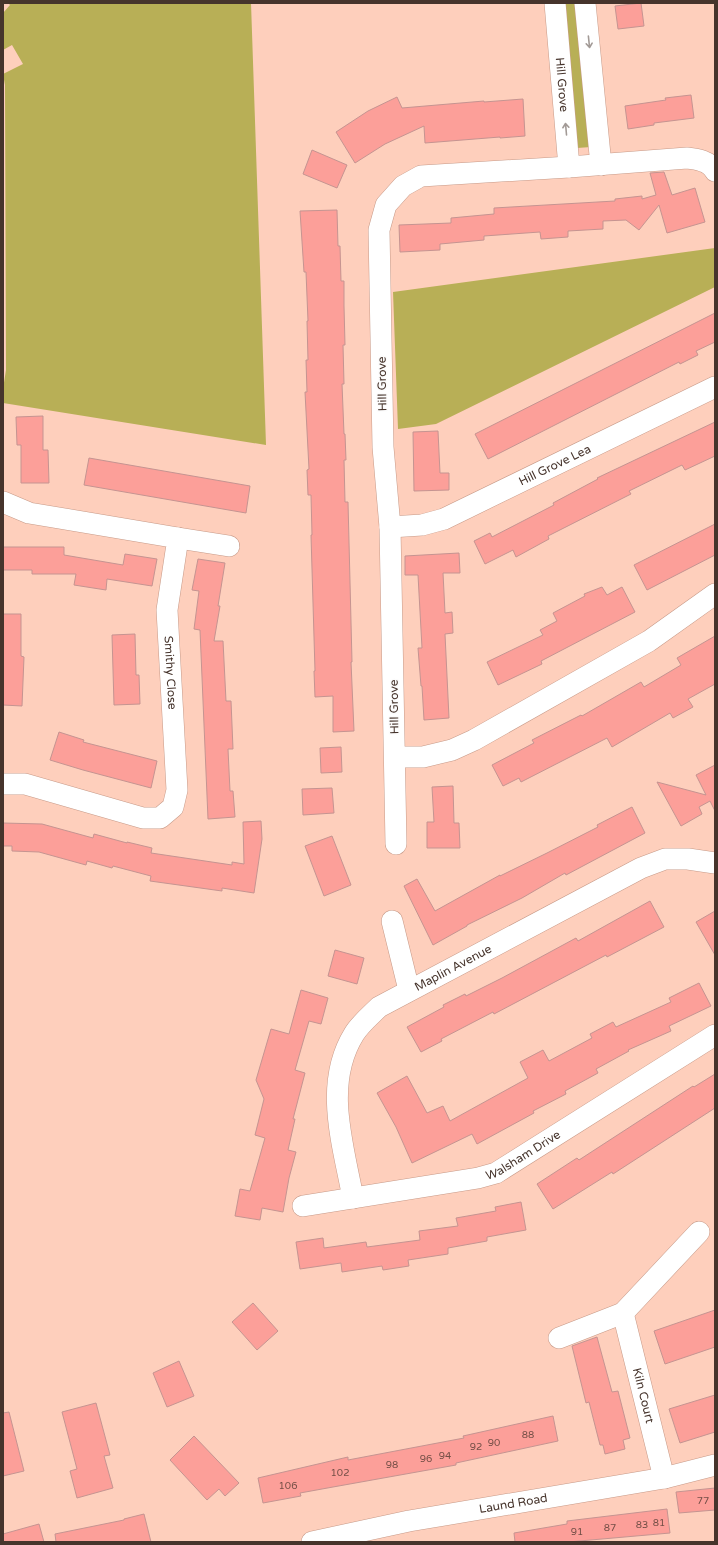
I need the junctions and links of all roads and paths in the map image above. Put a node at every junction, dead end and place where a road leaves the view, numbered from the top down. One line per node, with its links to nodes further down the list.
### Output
1 (555, 3): 4 (street, Hill Grove, one-way to 1)
2 (585, 3): 3 (street, one-way to 3)
3 (601, 165): 4 (street, Hill Grove); 5 (street, Hill Grove)
4 (569, 167): 8 (street, Hill Grove)
5 (715, 171)
6 (715, 387): 8 (street, Hill Grove Lea)
7 (3, 502): 9 (street)
8 (390, 527): 12 (street, Hill Grove)
9 (178, 538): 10 (street); 13 (street, Smithy Close)
10 (229, 546)
11 (715, 594): 12 (street)
12 (395, 757): 14 (street, Hill Grove)
13 (3, 784)
14 (396, 844)
15 (715, 863): 17 (street, Maplin Avenue)
16 (392, 920): 17 (street)
17 (409, 990): 19 (street, Maplin Avenue)
18 (715, 1035): 19 (street, Walsham Drive)
19 (353, 1198): 20 (street, Walsham Drive)
20 (303, 1206)
21 (699, 1232): 22 (street)
22 (623, 1313): 23 (street); 25 (street, Kiln Court)
23 (560, 1338)
24 (715, 1465): 25 (street, Laund Road)
25 (664, 1478): 26 (street, Laund Road)
26 (312, 1542)

